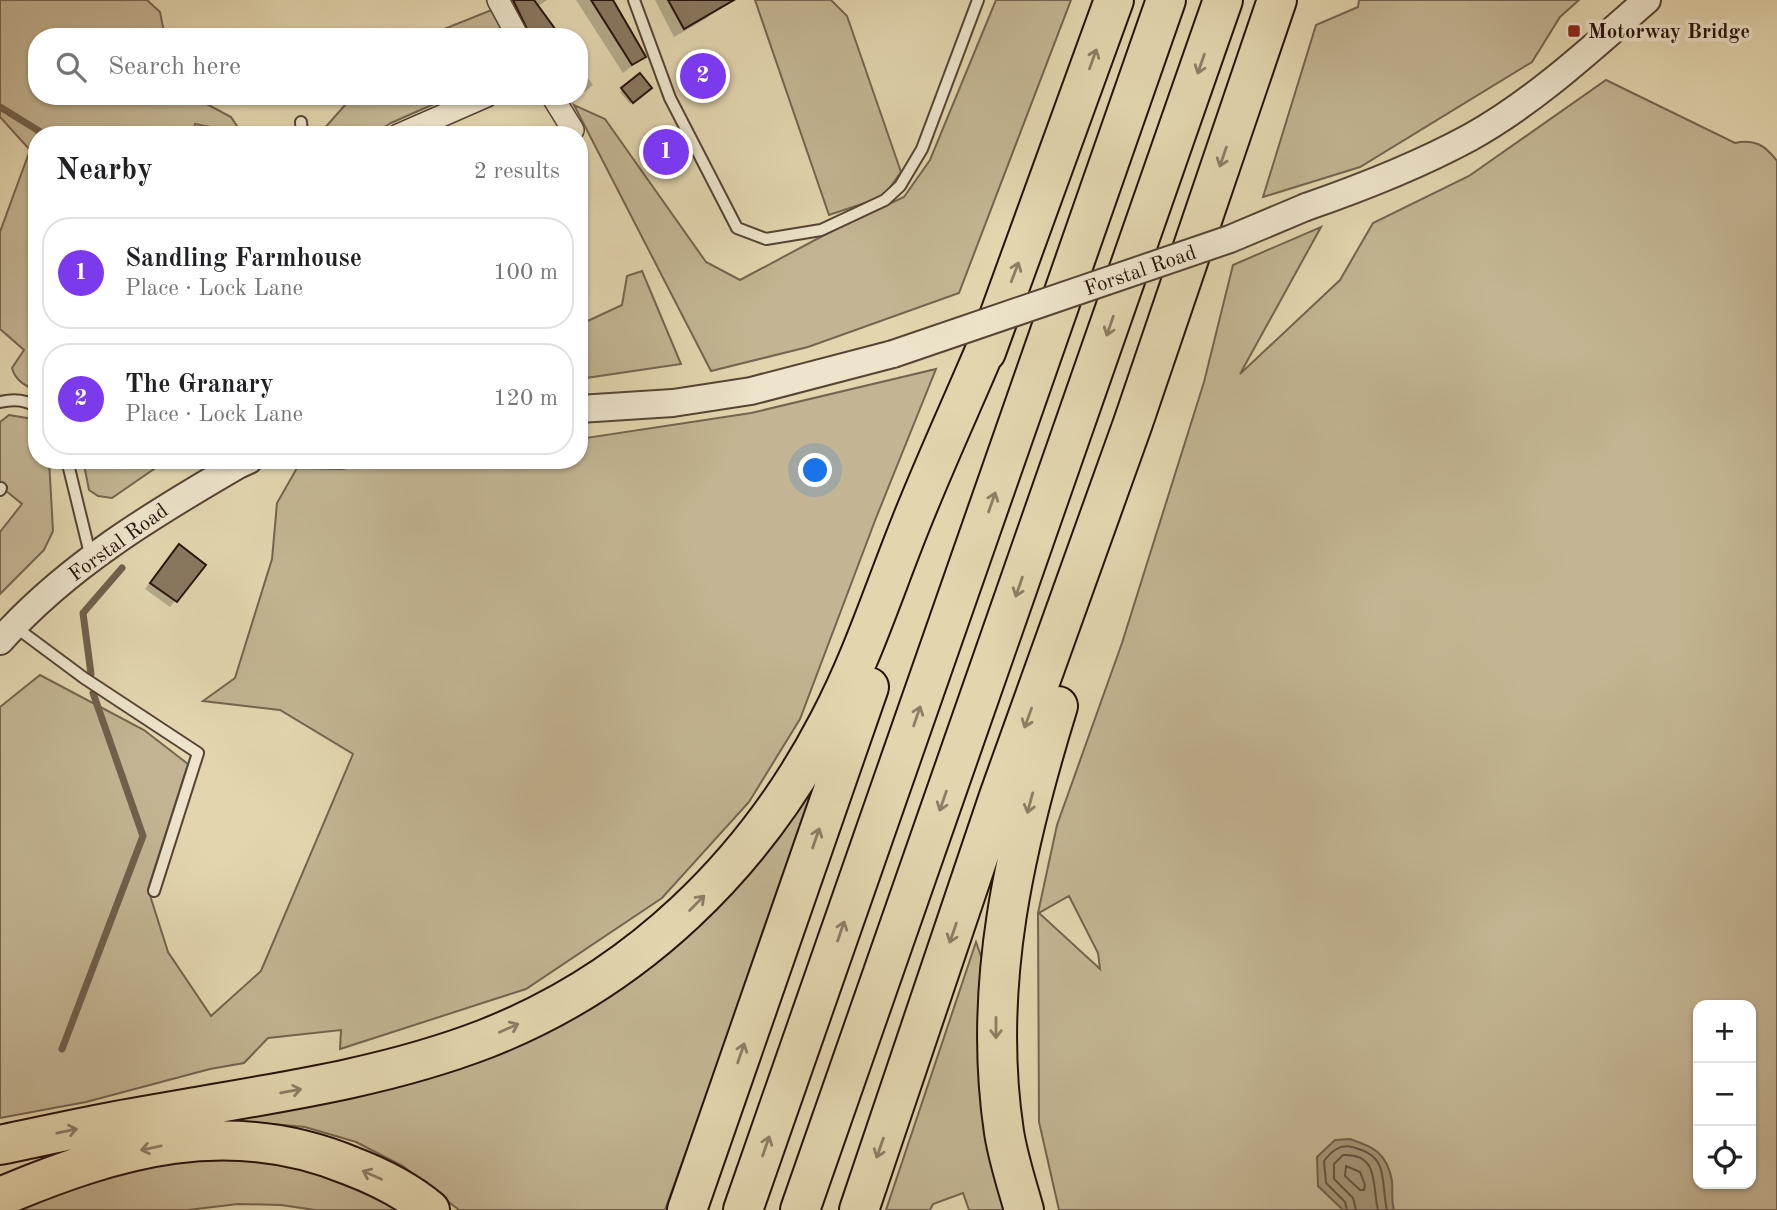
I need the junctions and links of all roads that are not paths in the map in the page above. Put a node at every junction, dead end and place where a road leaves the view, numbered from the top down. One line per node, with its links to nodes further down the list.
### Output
1 (498, 0): 9 (street)
2 (634, 0): 3 (lane)
3 (978, 0)
4 (1114, 0): 16 (highway, one-way to 4)
5 (1166, 0): 30 (highway, one-way to 5)
6 (1223, 0): 31 (highway, one-way to 31)
7 (1277, 0): 20 (highway, one-way to 20)
8 (1647, 0): 19 (street, Forstal Road, bridge)
9 (513, 28)
10 (466, 105): 14 (street)
11 (558, 105): 15 (street)
12 (301, 122): 13 (lane)
13 (301, 126)
14 (419, 126)
15 (571, 126)
16 (991, 336): 26 (highway, one-way to 16); 29 (highway, one-way to 16)
17 (0, 402): 18 (lane)
18 (28, 402)
19 (588, 408)
20 (1133, 423): 32 (highway, one-way to 32); 33 (highway, one-way to 33)
21 (69, 469): 23 (lane)
22 (229, 469): 23 (street, Forstal Road)
23 (91, 558): 24 (street, Forstal Road)
24 (7, 633): 25 (lane)
25 (154, 891)
26 (0, 1145)
27 (0, 1197): 28 (highway, one-way to 27)
28 (430, 1210)
29 (687, 1210)
30 (743, 1210)
31 (800, 1210)
32 (859, 1210)
33 (1024, 1210)

